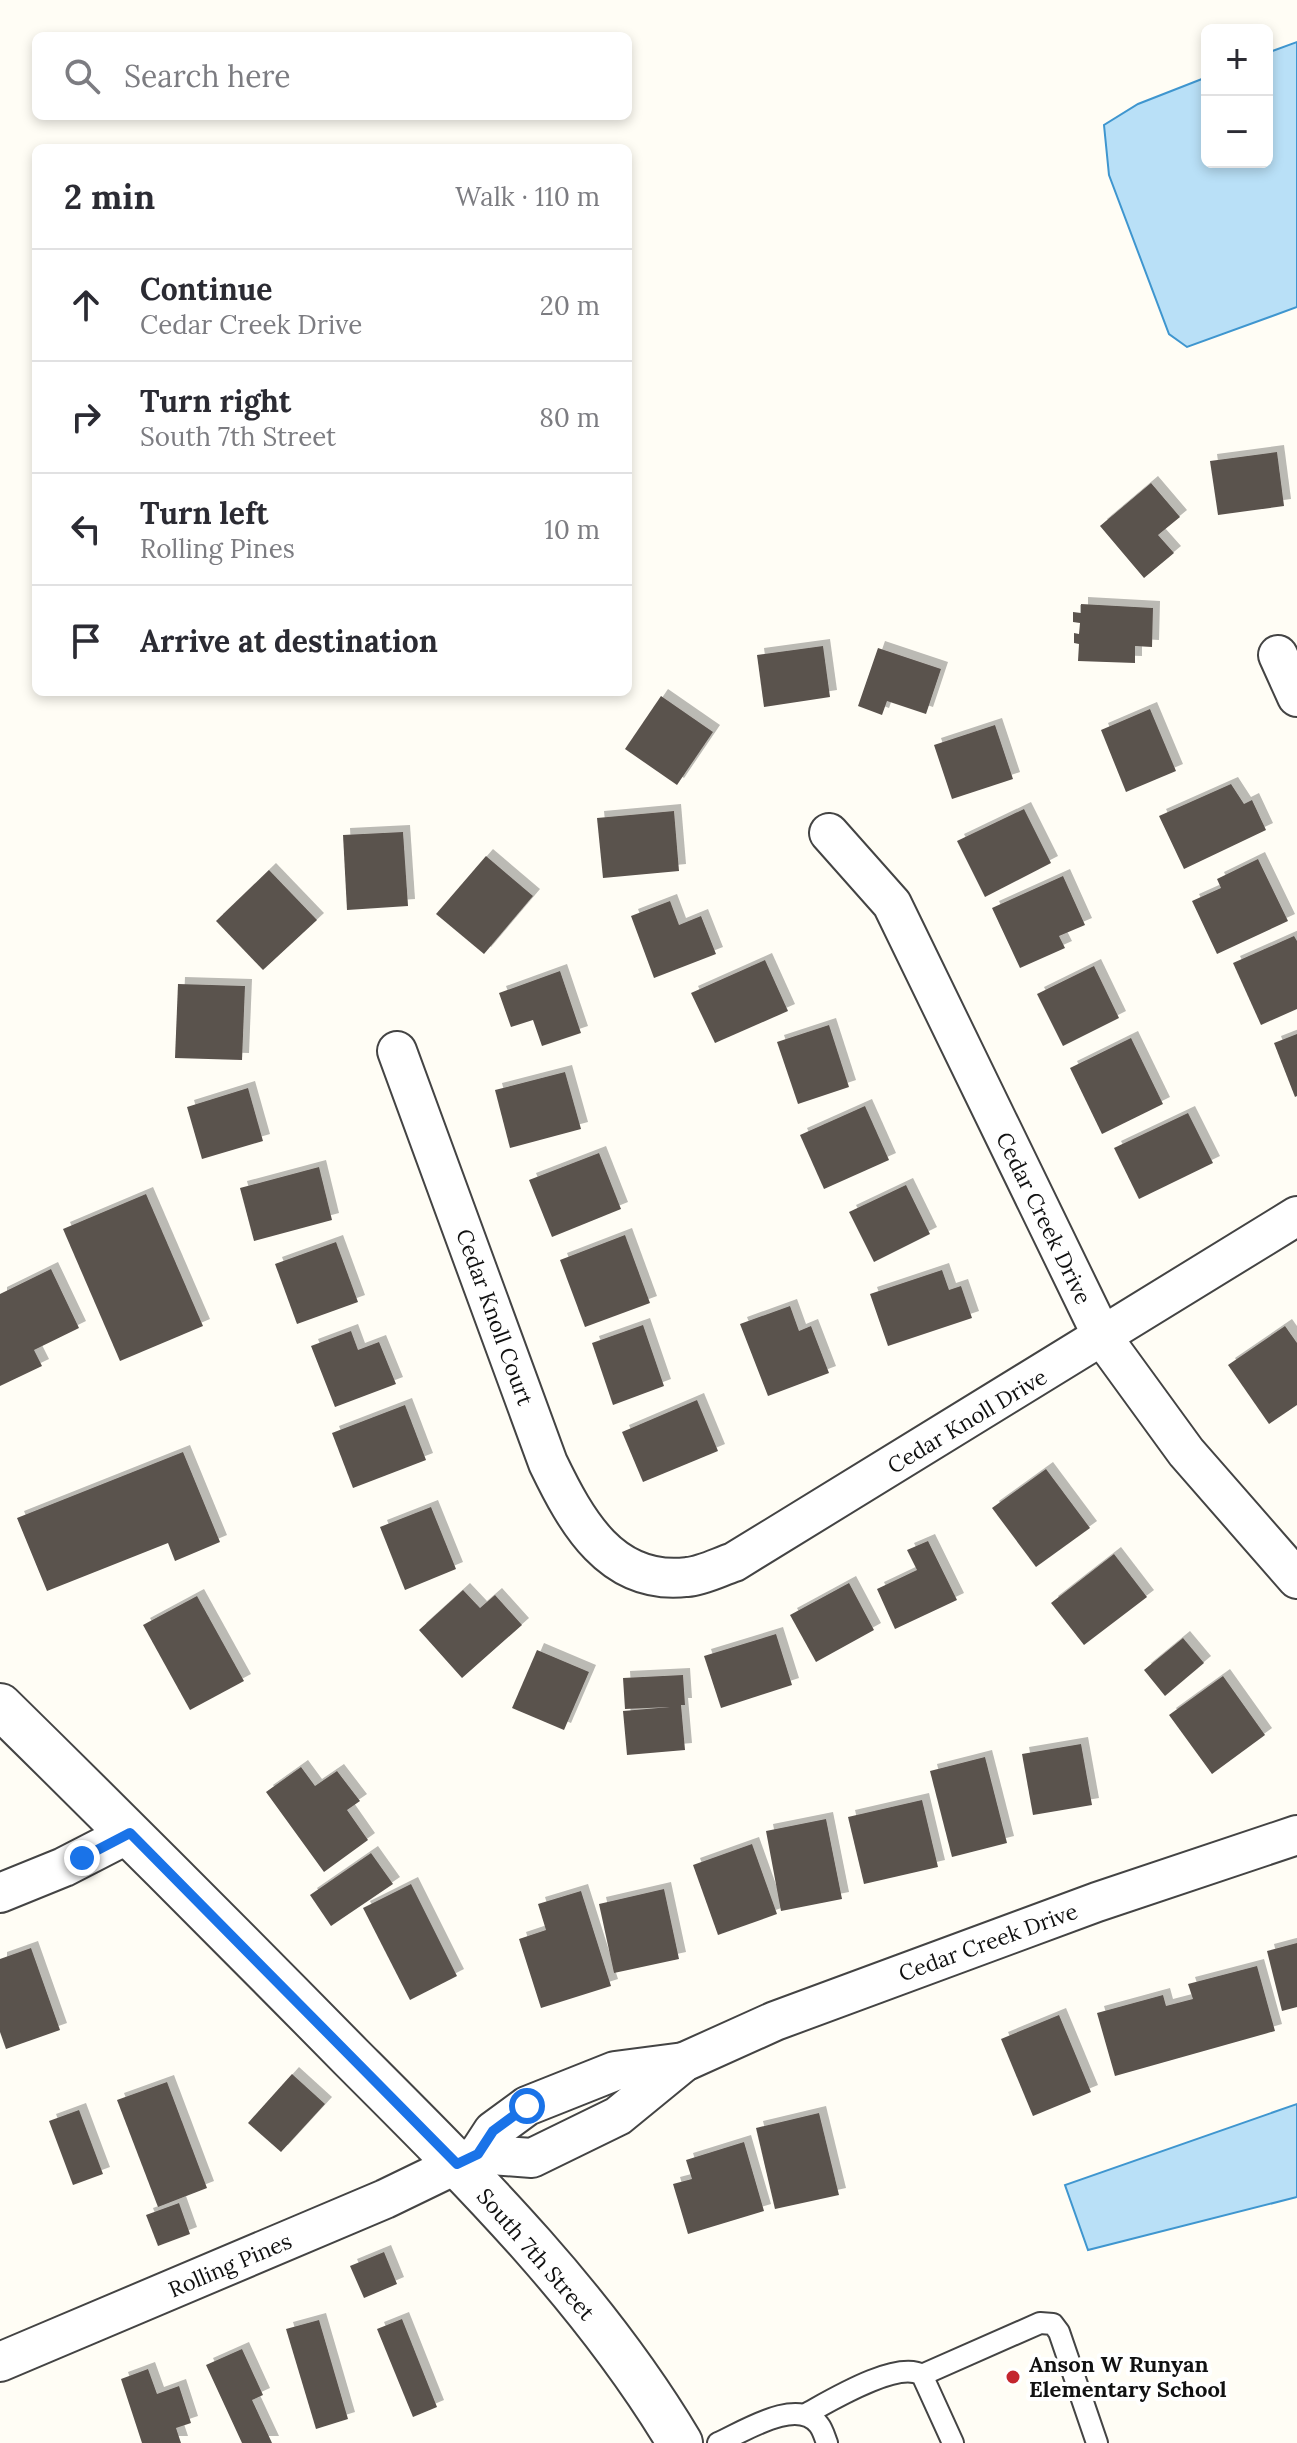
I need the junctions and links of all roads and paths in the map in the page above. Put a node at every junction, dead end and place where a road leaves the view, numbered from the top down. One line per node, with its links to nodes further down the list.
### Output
1 (1278, 655): 2 (street)
2 (1297, 697)
3 (829, 833): 6 (street, Cedar Creek Drive)
4 (397, 1051): 7 (street, Cedar Knoll Court)
5 (1297, 1216): 6 (street, Cedar Knoll Drive)
6 (1103, 1338): 7 (street, Cedar Knoll Drive); 8 (street, Cedar Creek Drive)
7 (623, 1565)
8 (1297, 1579)
9 (0, 1706): 10 (street, South 7th Street)
10 (130, 1833): 12 (street); 13 (street, South 7th Street)
11 (1297, 1835): 13 (street, Cedar Creek Drive)
12 (0, 1893)
13 (468, 2159): 14 (street, Rolling Pines); 17 (street, South 7th Street)
14 (0, 2362)
15 (922, 2375): 16 (lane); 20 (lane); 21 (lane)
16 (806, 2414): 18 (lane); 19 (lane)
17 (680, 2443)
18 (718, 2443)
19 (827, 2443)
20 (953, 2443)
21 (1097, 2443)

